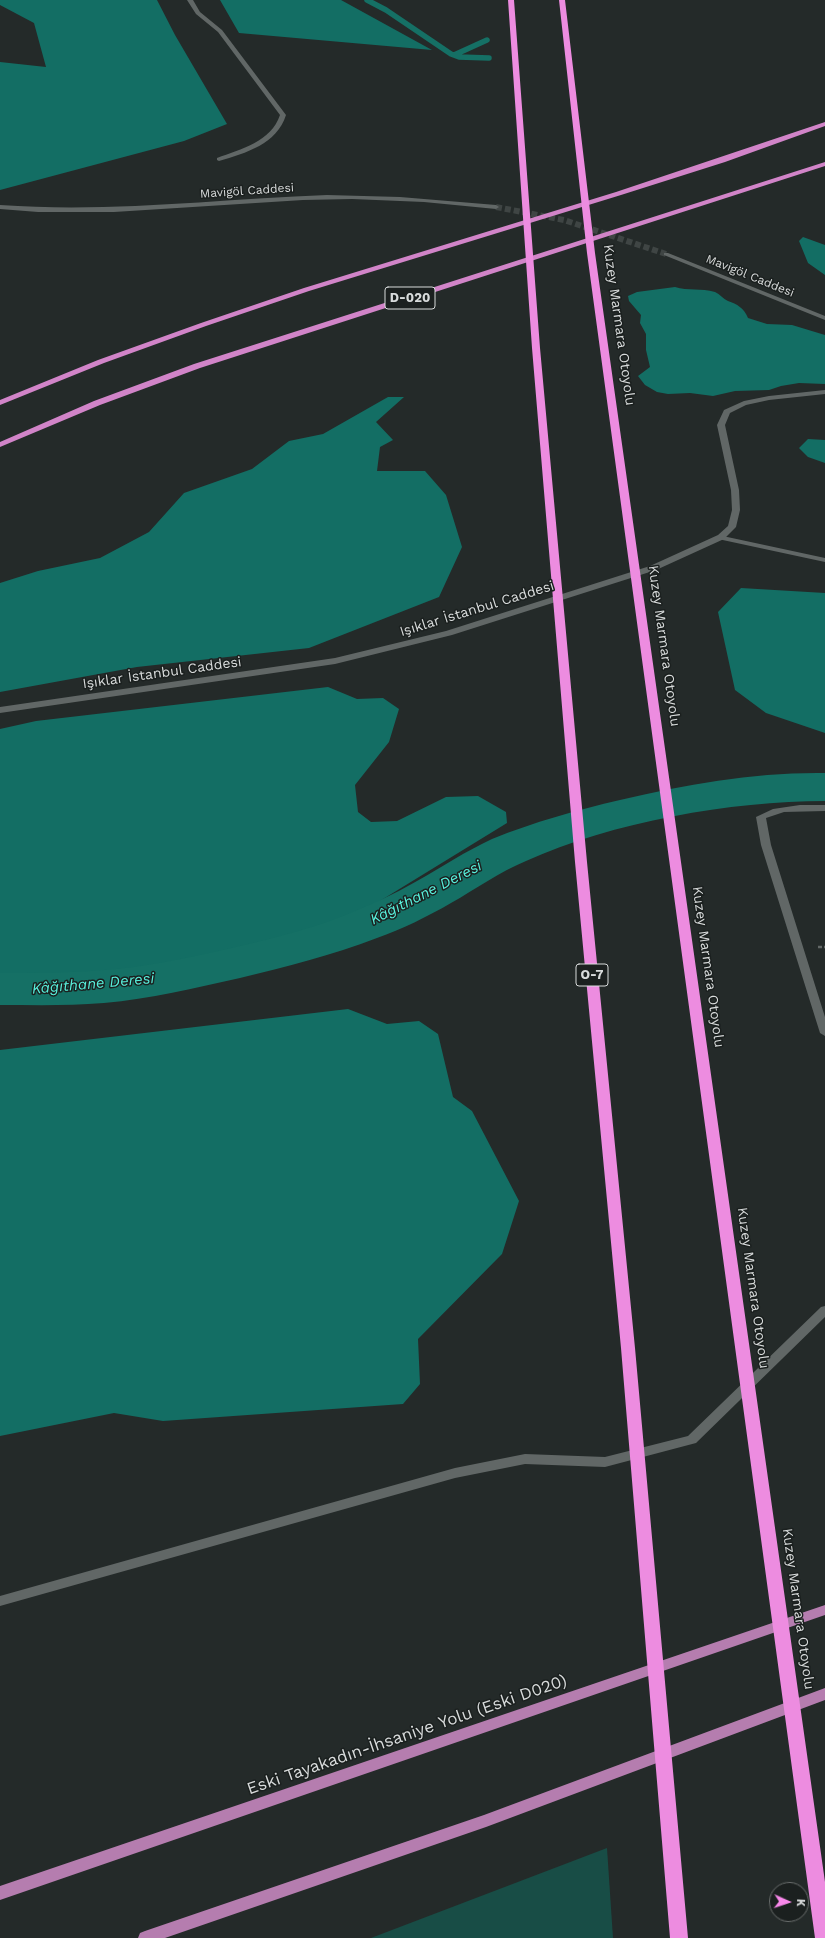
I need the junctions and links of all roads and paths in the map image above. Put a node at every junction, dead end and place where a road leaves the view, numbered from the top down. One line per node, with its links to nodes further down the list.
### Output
1 (190, 0): 5 (street)
2 (511, 0): 26 (highway, O-7)
3 (562, 0): 27 (highway, Kuzey Marmara Otoyolu)
4 (825, 124): 12 (highway)
5 (219, 159)
6 (825, 164): 13 (highway, D-020)
7 (0, 207): 8 (street, Mavigöl Caddesi)
8 (496, 207)
9 (666, 254): 10 (street, Mavigöl Caddesi)
10 (825, 318)
11 (825, 392): 14 (street, Işıklar İstanbul Caddesi)
12 (0, 403)
13 (0, 445)
14 (721, 537): 16 (street); 17 (street, Işıklar İstanbul Caddesi)
15 (825, 551): 16 (street)
16 (824, 559)
17 (0, 710)
18 (825, 808): 19 (street)
19 (825, 1033)
20 (825, 1310): 21 (street)
21 (0, 1601)
22 (825, 1610): 24 (main road, Eski Tayakadın-İhsaniye Yolu (Eski D020))
23 (825, 1694): 25 (main road)
24 (0, 1893)
25 (145, 1938)
26 (679, 1938)
27 (824, 1938)

